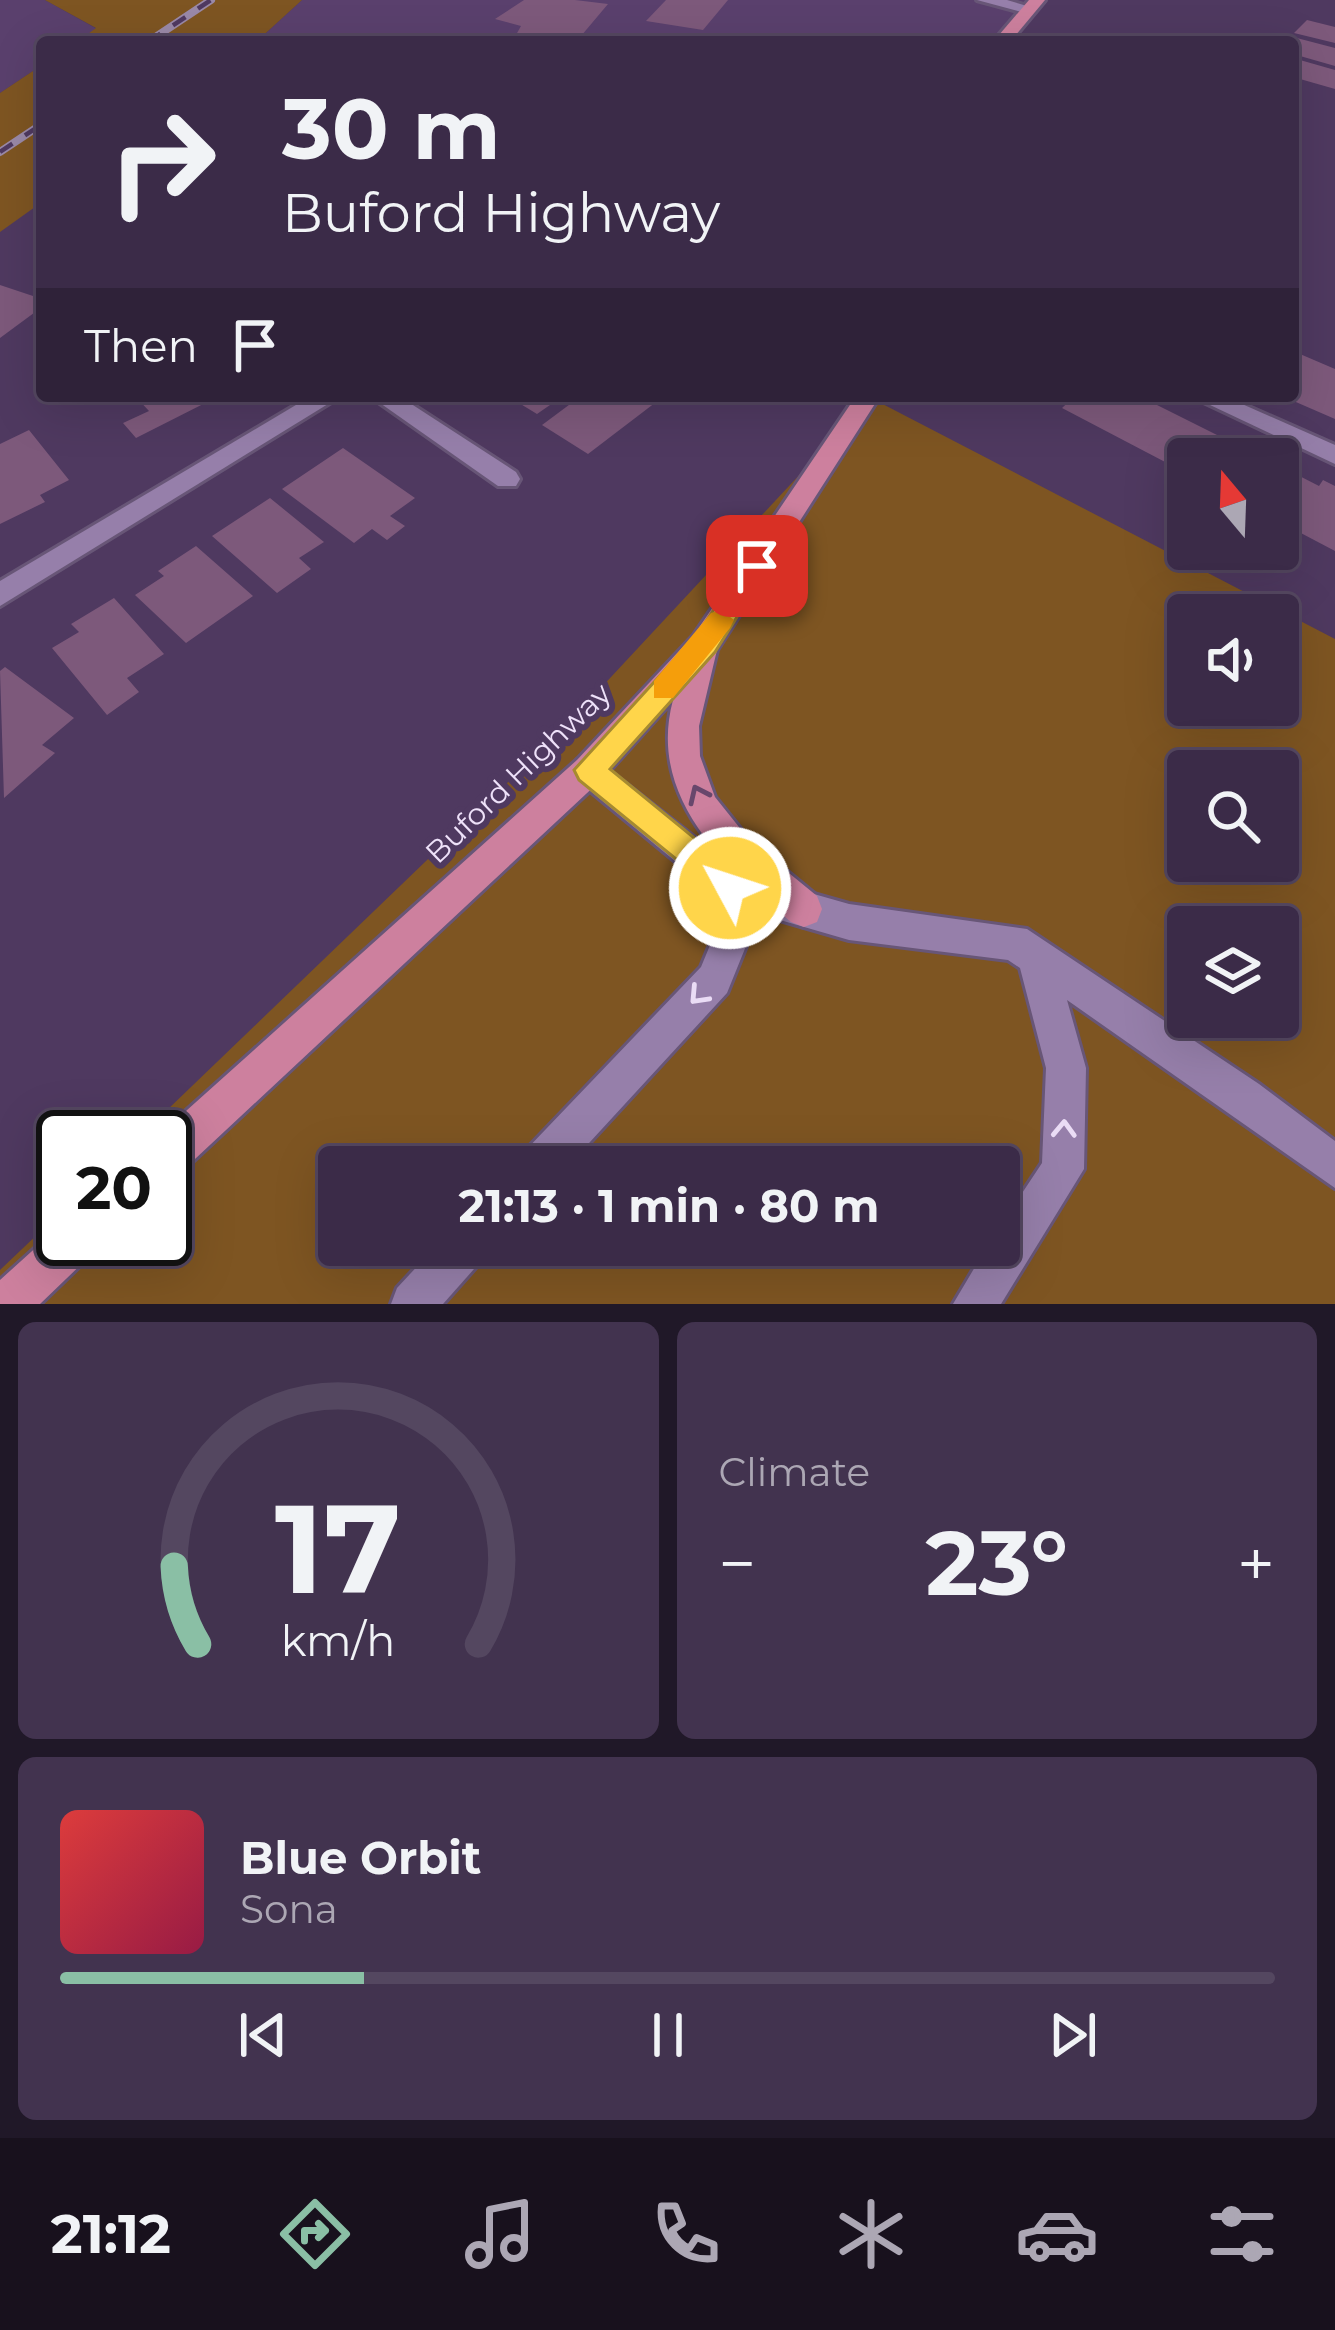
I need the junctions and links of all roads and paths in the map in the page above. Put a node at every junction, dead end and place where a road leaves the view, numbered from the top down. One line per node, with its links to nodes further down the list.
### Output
1 (985, 0): 2 (street)
2 (1033, 4): 3 (main road)
3 (1006, 36)
4 (319, 402): 10 (street)
5 (391, 402): 9 (street)
6 (864, 402): 11 (main road, Buford Highway)
7 (1217, 402): 8 (street)
8 (1335, 454)
9 (508, 478)
10 (0, 595)
11 (705, 644): 12 (main road, Buford Highway); 14 (main road, one-way to 11)
12 (589, 770): 13 (street); 16 (main road, Buford Highway)
13 (750, 893): 14 (street); 17 (street, one-way to 17)
14 (805, 909): 15 (street)
15 (1036, 957): 18 (street); 23 (street, one-way to 15)
16 (192, 1132)
17 (559, 1146)
18 (1335, 1167)
19 (48, 1266): 21 (main road)
20 (447, 1266): 22 (street)
21 (7, 1304)
22 (412, 1304)
23 (975, 1304)

